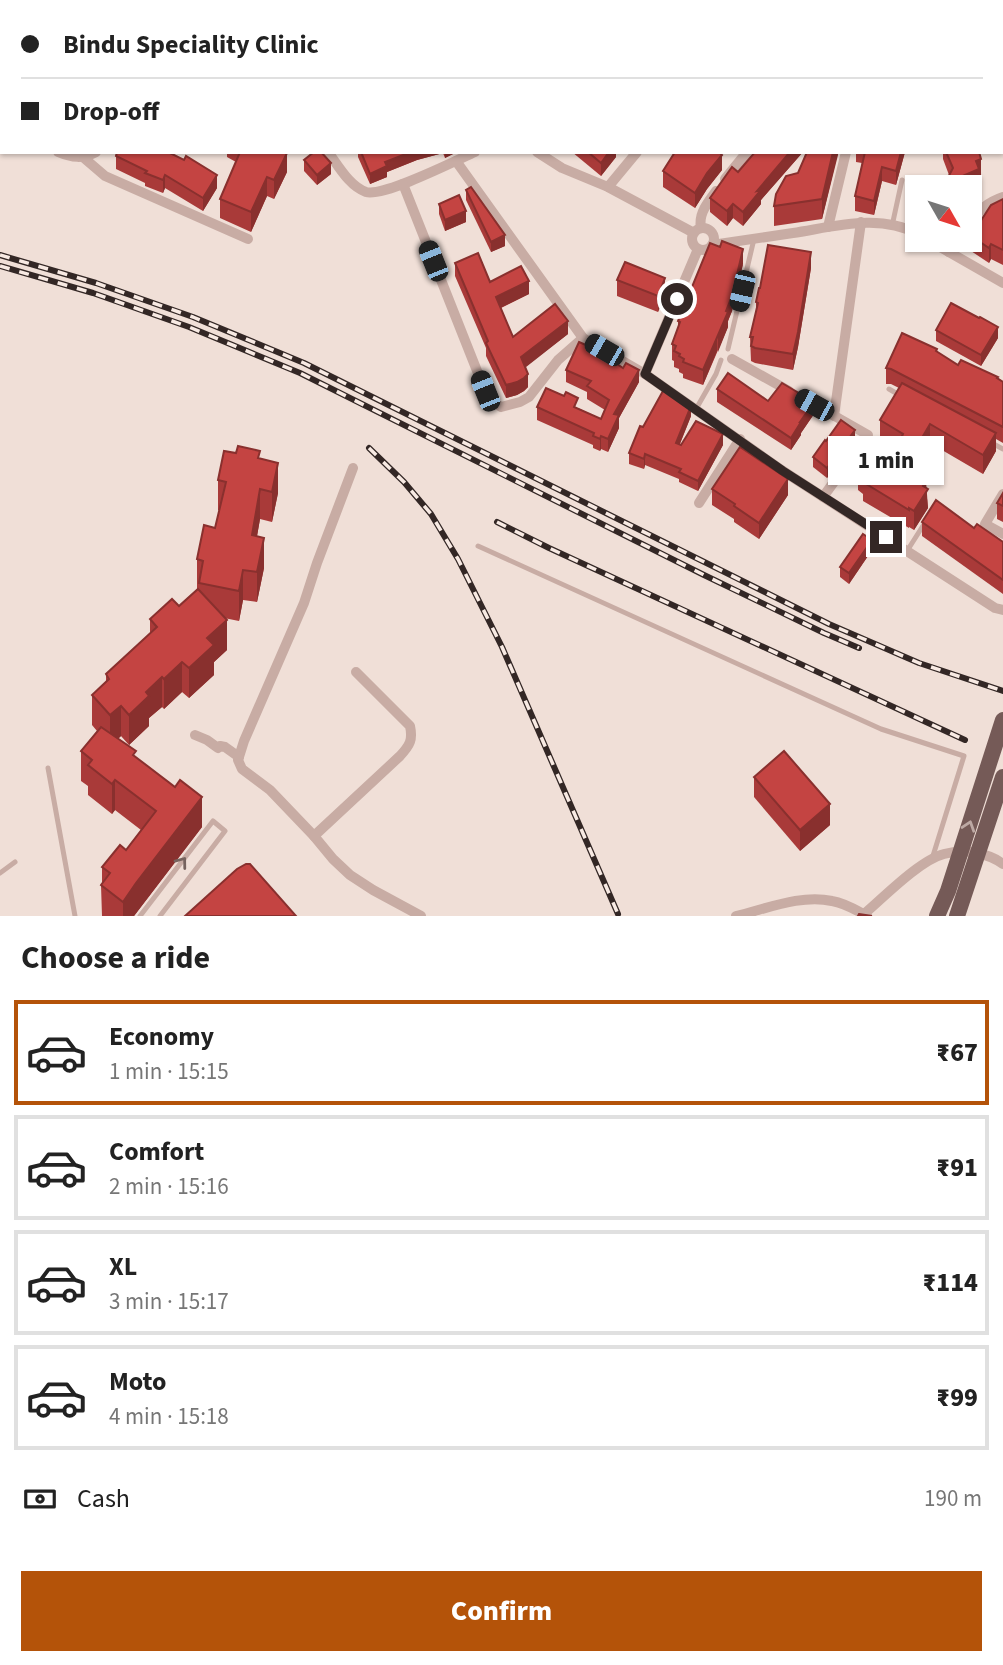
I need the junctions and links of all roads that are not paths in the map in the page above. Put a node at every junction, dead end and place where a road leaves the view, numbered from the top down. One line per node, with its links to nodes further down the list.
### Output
1 (64, 154): 9 (street)
2 (92, 154): 9 (street)
3 (329, 154): 12 (street)
4 (471, 154): 10 (street)
5 (540, 154): 13 (street)
6 (635, 154): 13 (street)
7 (745, 154): 20 (street)
8 (846, 154): 18 (street)
9 (85, 158): 21 (street)
10 (456, 161): 12 (street); 27 (street)
11 (902, 180): 17 (lane)
12 (402, 184): 27 (street)
13 (608, 187): 20 (street)
14 (1003, 197): 15 (street)
15 (982, 208)
16 (861, 222): 17 (street); 18 (street); 33 (street)
17 (892, 226): 19 (street)
18 (828, 227): 22 (street)
19 (905, 229)
20 (698, 230): 23 (street); 24 (street)
21 (248, 239)
22 (754, 239): 23 (street); 28 (lane)
23 (712, 245): 24 (street)
24 (698, 248): 29 (street)
25 (949, 252): 26 (street)
26 (1003, 283)
27 (583, 338): 29 (street)
28 (727, 356): 32 (lane); 33 (street)
29 (645, 374): 32 (street)
30 (889, 389): 31 (lane)
31 (911, 401)
32 (696, 409): 35 (street)
33 (834, 416): 39 (street)
34 (980, 437): 36 (lane)
35 (740, 439): 39 (street); 40 (street)
36 (1003, 449)
37 (353, 468): 49 (street)
38 (1003, 494): 42 (street)
39 (823, 497): 44 (street)
40 (699, 503)
41 (929, 517): 44 (lane)
42 (1003, 534)
43 (478, 546): 53 (lane)
44 (906, 551): 45 (street)
45 (1003, 610)
46 (356, 672): 52 (street)
47 (1003, 720): 63 (main road, one-way to 47)
48 (195, 735): 49 (street)
49 (239, 757): 52 (street)
50 (48, 768): 58 (lane)
51 (1003, 777): 64 (main road)
52 (314, 836): 61 (street)
53 (932, 859): 55 (street); 57 (street)
54 (15, 862): 56 (lane)
55 (1003, 864)
56 (0, 873)
57 (866, 915): 62 (street)
58 (75, 916)
59 (140, 916): 60 (lane, one-way to 60)
60 (160, 916)
61 (421, 916)
62 (736, 916)
63 (937, 916)
64 (957, 916)

